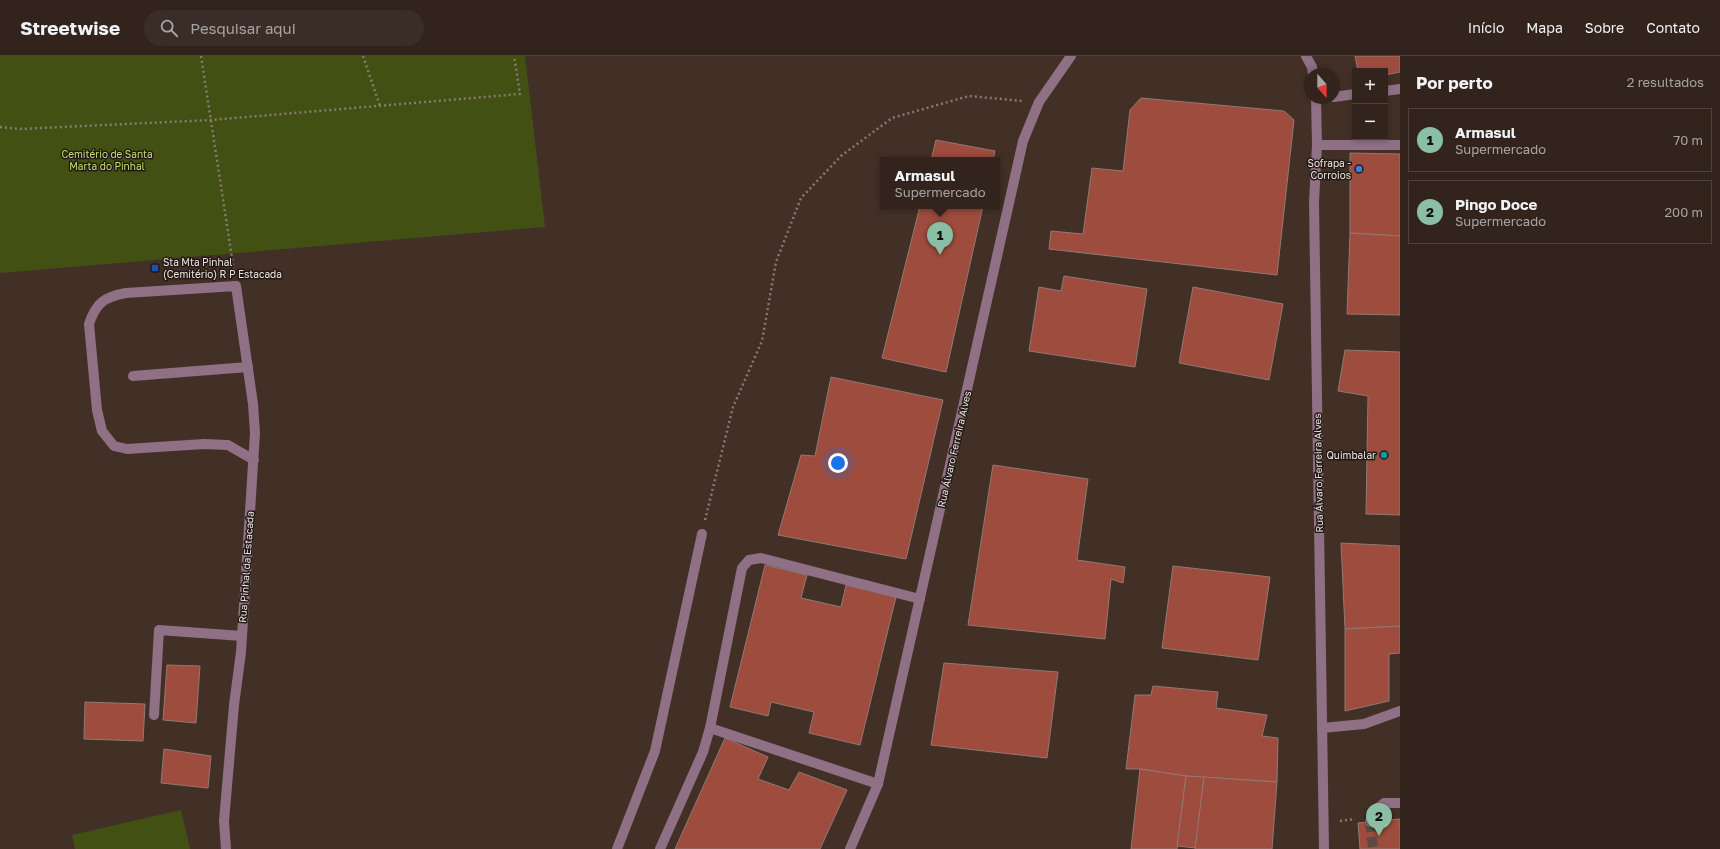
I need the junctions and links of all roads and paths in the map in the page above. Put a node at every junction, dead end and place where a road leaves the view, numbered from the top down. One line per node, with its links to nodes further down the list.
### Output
1 (201, 56): 14 (path)
2 (363, 56): 13 (path)
3 (514, 56): 13 (path)
4 (1071, 56): 11 (street, Rua Álvaro Ferreira Alves)
5 (1306, 56): 6 (street)
6 (1312, 68)
7 (1400, 89): 8 (street)
8 (1388, 91)
9 (1352, 94): 10 (street)
10 (1340, 95)
11 (1039, 102): 22 (path); 23 (street, Rua Álvaro Ferreira Alves)
12 (1318, 104): 17 (street, Rua Álvaro Ferreira Alves)
13 (380, 106): 14 (path)
14 (211, 120): 15 (path); 18 (path)
15 (0, 127)
16 (1400, 144): 17 (street)
17 (1317, 145): 28 (street, Rua Álvaro Ferreira Alves)
18 (236, 286): 19 (street, Rua Pinhal da Estacada); 21 (street)
19 (248, 367): 20 (street); 21 (street, Rua Pinhal da Estacada)
20 (133, 376)
21 (254, 460): 24 (street, Rua Pinhal da Estacada)
22 (702, 534): 33 (street)
23 (920, 599): 27 (street); 29 (street, Rua Álvaro Ferreira Alves)
24 (242, 636): 26 (street); 32 (street, Rua Pinhal da Estacada)
25 (1400, 711): 28 (street)
26 (154, 715)
27 (710, 728): 29 (street); 34 (street)
28 (1322, 728): 36 (street, Rua Álvaro Ferreira Alves)
29 (878, 784): 35 (street, Rua Álvaro Ferreira Alves)
30 (1400, 803): 31 (street)
31 (1370, 822)
32 (226, 849)
33 (617, 849)
34 (660, 849)
35 (850, 849)
36 (1324, 849)

